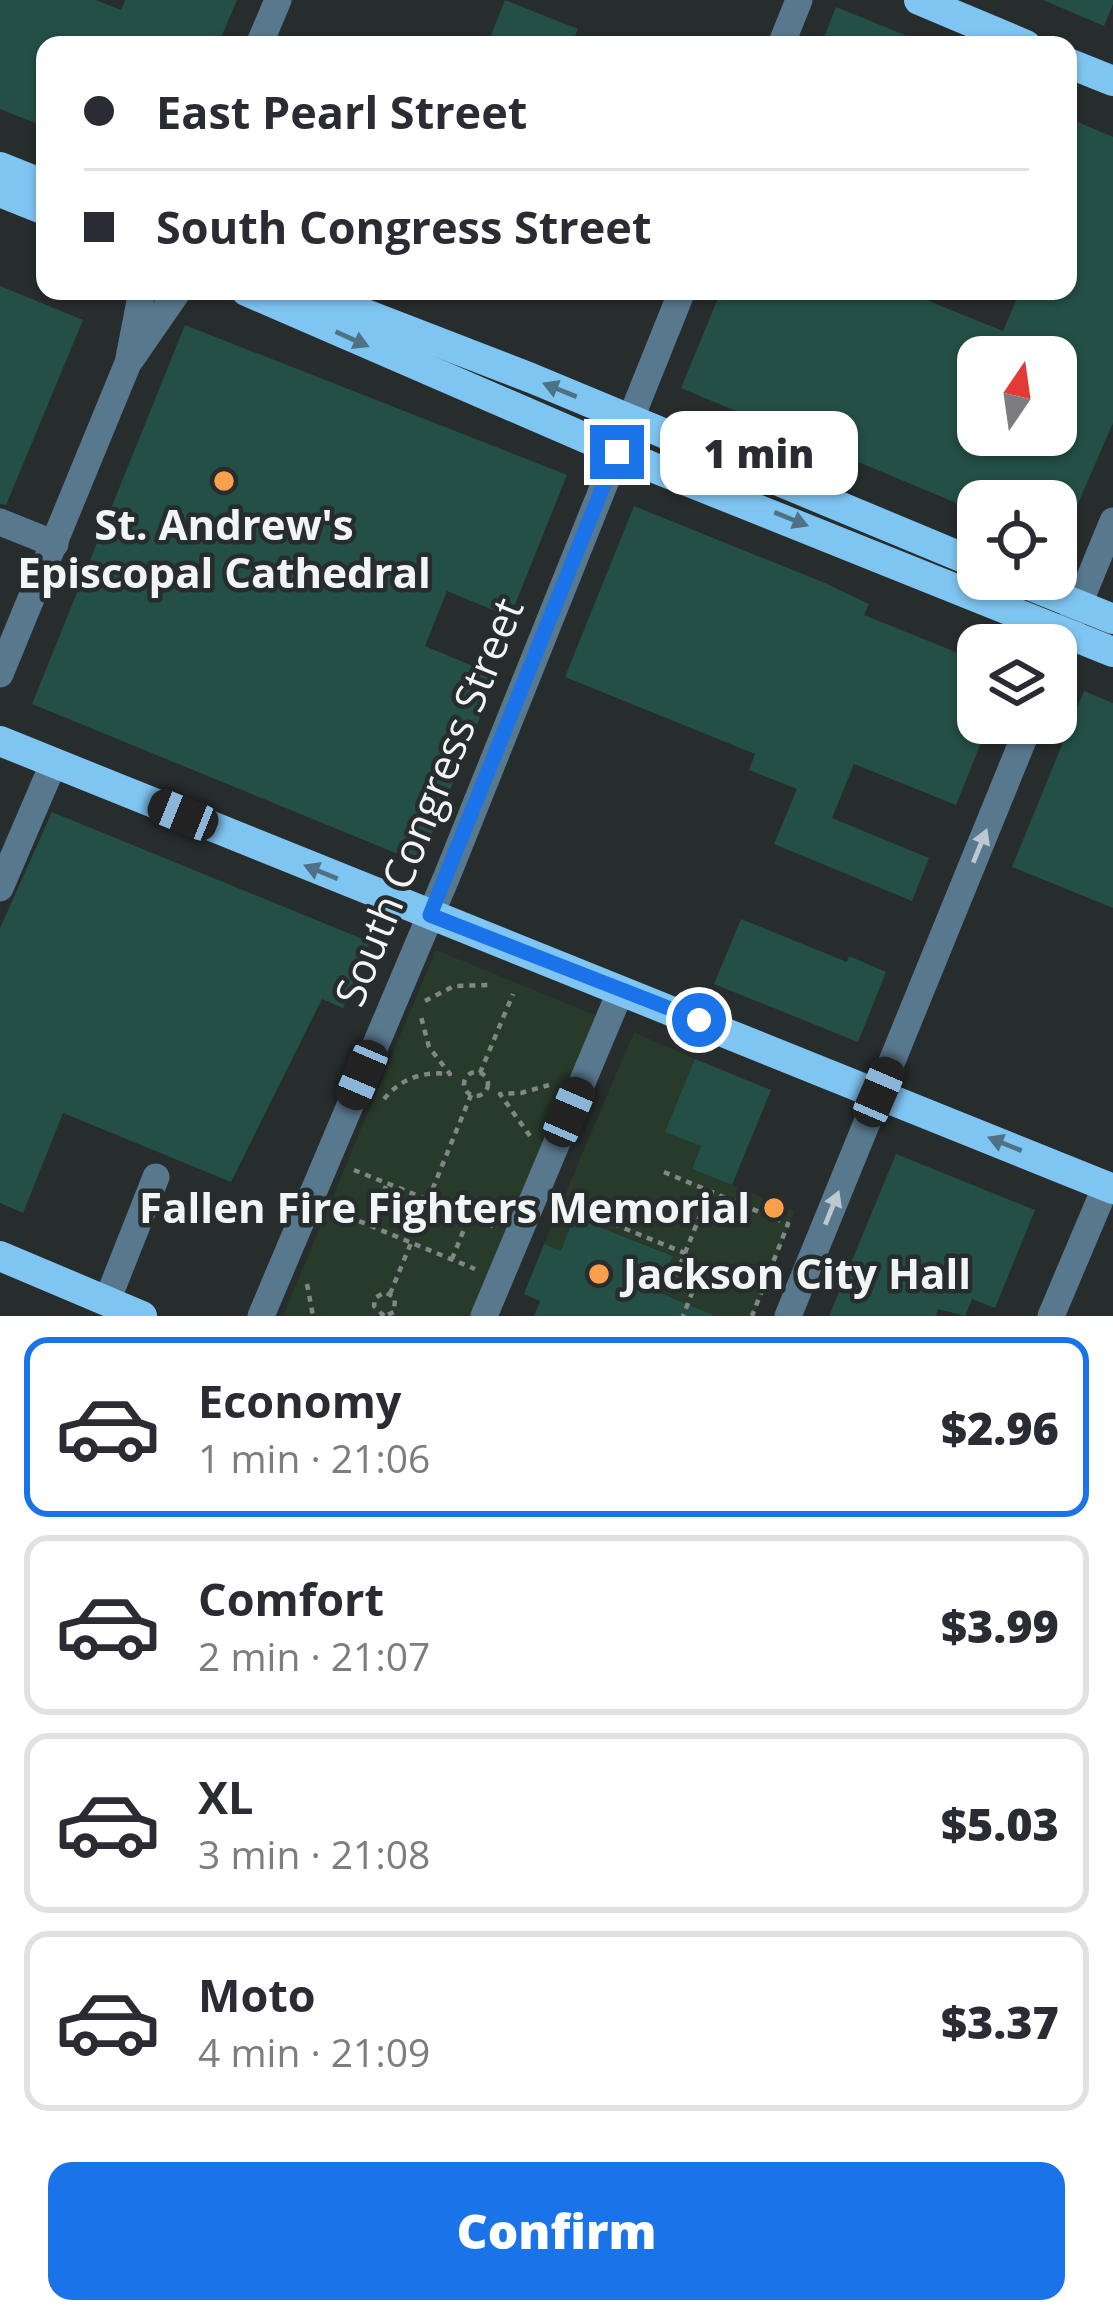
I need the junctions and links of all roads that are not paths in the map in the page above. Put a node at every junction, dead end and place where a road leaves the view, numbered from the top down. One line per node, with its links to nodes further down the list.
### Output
1 (278, 0): 4 (street)
2 (800, 0): 5 (street)
3 (919, 0): 6 (main road)
4 (263, 36)
5 (785, 36)
6 (1005, 36)
7 (1077, 67): 8 (main road)
8 (1113, 81)
9 (0, 167): 10 (main road)
10 (36, 181)
11 (0, 192): 12 (main road)
12 (36, 206)
13 (140, 300): 18 (street)
14 (172, 300): 18 (street)
15 (267, 300): 20 (main road, one-way to 20)
16 (329, 300): 19 (main road, one-way to 16)
17 (678, 300): 19 (street, South Congress Street)
18 (128, 362): 23 (street)
19 (630, 419): 20 (street, South Congress Street); 24 (main road)
20 (617, 452): 27 (main road, one-way to 27); 38 (street, South Congress Street)
21 (1113, 521): 29 (street)
22 (0, 522): 23 (street)
23 (55, 544): 33 (street)
24 (957, 555)
25 (1035, 600): 28 (main road)
26 (1113, 619): 30 (main road)
27 (1047, 624)
28 (1059, 624)
29 (1070, 624)
30 (1077, 629)
31 (1077, 636): 32 (main road)
32 (1113, 652)
33 (0, 674)
34 (0, 741): 36 (main road)
35 (1021, 744): 40 (street, one-way to 35)
36 (54, 762): 37 (street); 38 (main road, one-way to 36)
37 (0, 888)
38 (430, 915): 39 (main road); 46 (street, South Congress Street)
39 (621, 989): 40 (main road); 47 (street)
40 (879, 1092): 42 (main road, one-way to 40); 48 (street, one-way to 40)
41 (156, 1177): 44 (street)
42 (1110, 1187): 49 (street)
43 (0, 1256): 44 (main road)
44 (107, 1301): 45 (main road)
45 (142, 1316)
46 (261, 1316)
47 (484, 1316)
48 (788, 1316)
49 (1052, 1316)

